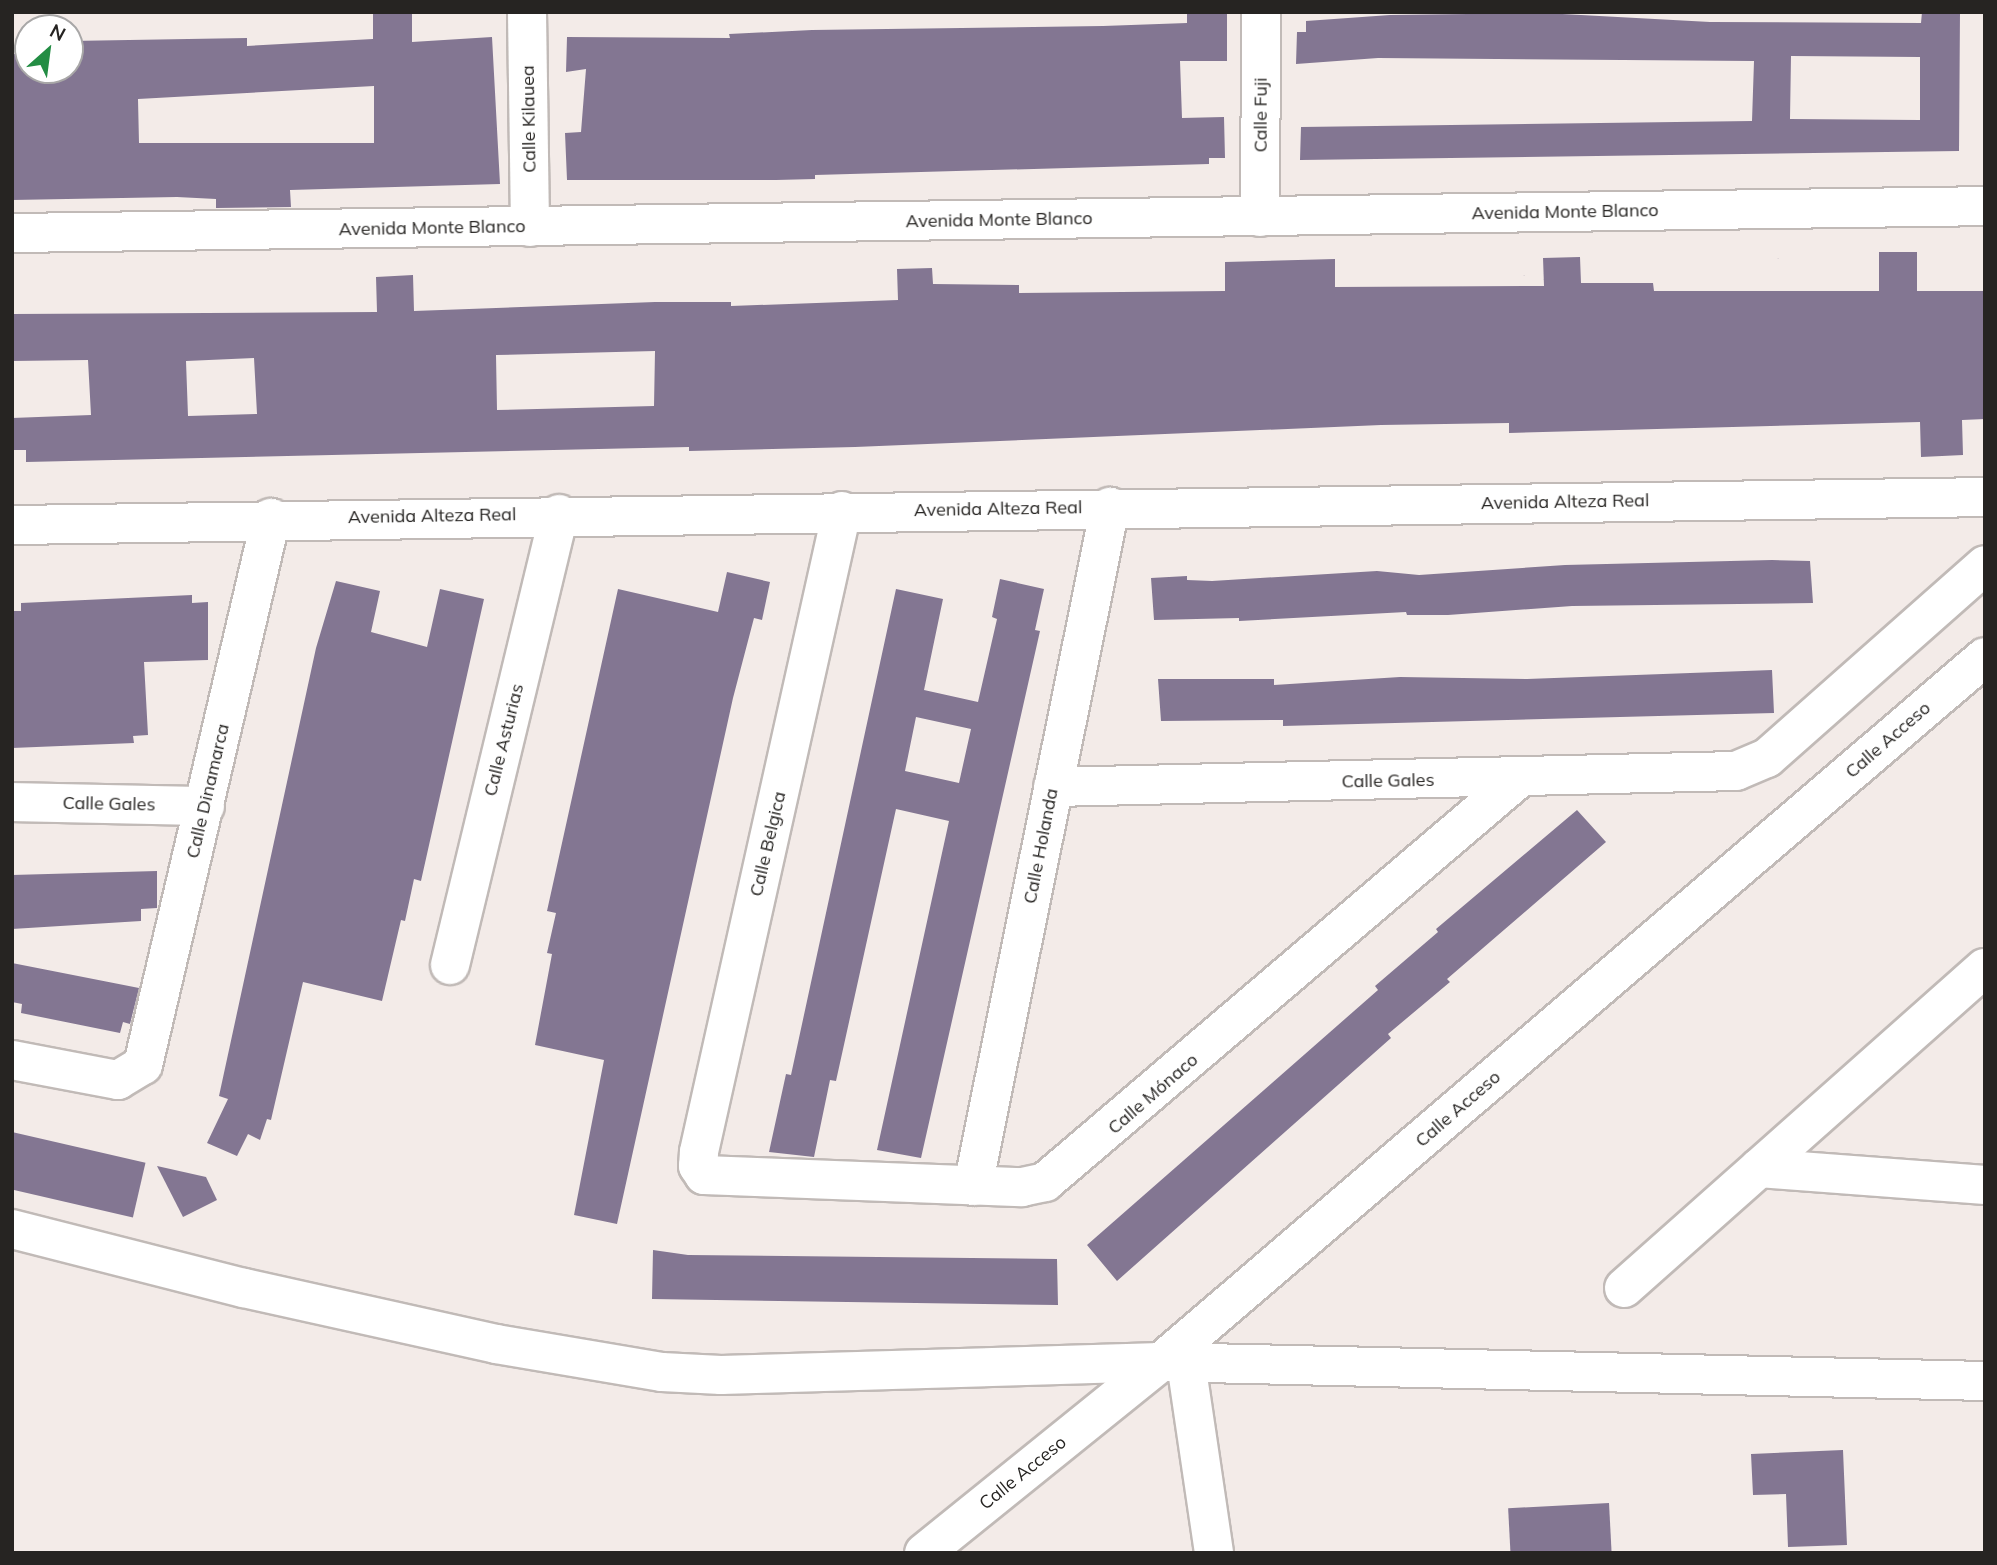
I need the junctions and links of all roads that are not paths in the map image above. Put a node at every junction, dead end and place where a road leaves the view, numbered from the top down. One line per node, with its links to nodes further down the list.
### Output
1 (527, 12): 5 (street, Calle Kilauea)
2 (1261, 12): 4 (street, Calle Fuji)
3 (1985, 206): 4 (street, Avenida Monte Blanco)
4 (1260, 217): 5 (street, Avenida Monte Blanco)
5 (530, 226): 6 (street, Avenida Monte Blanco)
6 (12, 233)
7 (1985, 497): 8 (street, Avenida Alteza Real)
8 (1110, 507): 9 (street, Avenida Alteza Real); 16 (street, Calle Holanda)
9 (842, 511): 10 (street, Avenida Alteza Real); 23 (street, Calle Belgica)
10 (559, 514): 11 (street, Avenida Alteza Real); 19 (street, Calle Asturias)
11 (271, 517): 12 (street, Avenida Alteza Real); 18 (street, Calle Dinamarca)
12 (12, 525)
13 (1985, 565): 15 (street, Calle Gales)
14 (1985, 657): 28 (street, Calle Acceso)
15 (1518, 779): 16 (street, Calle Gales); 25 (street, Calle Mónaco)
16 (1053, 787): 25 (street, Calle Holanda)
17 (12, 802): 18 (street, Calle Gales)
18 (205, 806): 21 (street, Calle Dinamarca)
19 (450, 965)
20 (1985, 968): 22 (street)
21 (12, 1060)
22 (1759, 1168): 24 (street); 27 (street)
23 (704, 1175): 25 (street, Calle Mónaco)
24 (1985, 1185)
25 (973, 1186)
26 (12, 1229): 28 (street)
27 (1624, 1288)
28 (1174, 1363): 29 (street); 30 (street, Calle Acceso); 31 (street)
29 (1985, 1381)
30 (924, 1553)
31 (1214, 1553)

